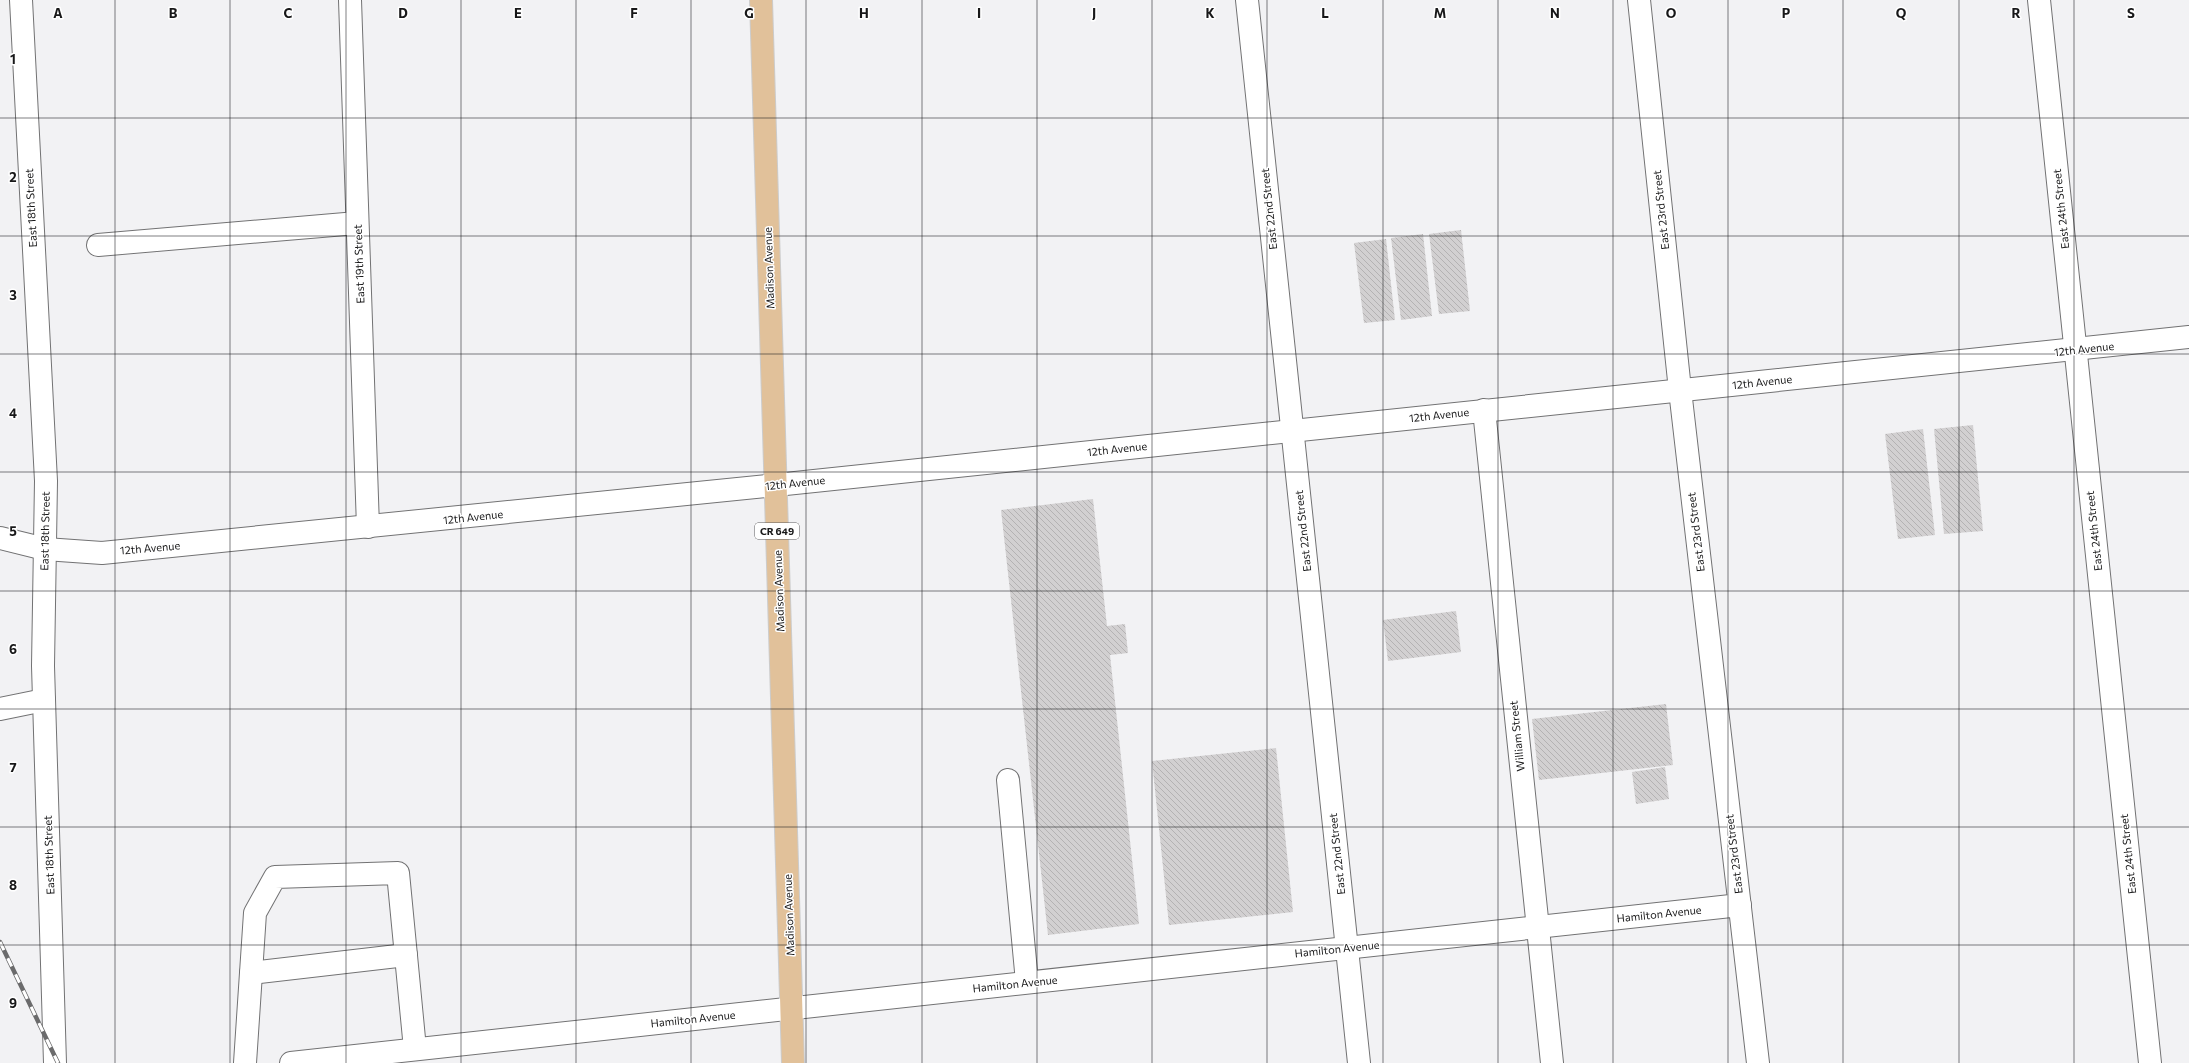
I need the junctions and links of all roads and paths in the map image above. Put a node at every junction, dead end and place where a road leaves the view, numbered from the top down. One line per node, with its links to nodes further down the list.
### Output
1 (21, 0): 17 (street, East 18th Street)
2 (350, 0): 7 (street, East 19th Street)
3 (761, 0): 14 (main road, Madison Avenue / CR 649)
4 (1247, 0): 13 (street, East 22nd Street)
5 (1638, 0): 11 (street, East 23rd Street)
6 (2039, 0): 10 (street, East 24th Street)
7 (357, 223): 8 (street); 15 (street, East 19th Street)
8 (98, 245)
9 (2189, 337): 10 (street, 12th Avenue)
10 (2075, 350): 11 (street, 12th Avenue); 37 (street, East 24th Street)
11 (1680, 390): 12 (street, 12th Avenue); 21 (street, East 23rd Street)
12 (1484, 410): 13 (street, 12th Avenue); 22 (street, William Street)
13 (1292, 430): 14 (street, 12th Avenue); 23 (street, East 22nd Street)
14 (776, 485): 15 (street, 12th Avenue); 27 (main road, Madison Avenue / CR 649)
15 (368, 527): 17 (street, 12th Avenue)
16 (0, 538): 17 (street, 12th Avenue)
17 (45, 549): 18 (street, East 18th Street)
18 (44, 700): 19 (street); 30 (street, East 18th Street)
19 (0, 709)
20 (1008, 780): 26 (street)
21 (1740, 906): 22 (street, Hamilton Avenue); 36 (street, East 23rd Street)
22 (1537, 927): 23 (street, Hamilton Avenue); 35 (street, William Street)
23 (1347, 948): 26 (street, Hamilton Avenue); 34 (street, East 22nd Street)
24 (406, 955): 25 (street); 25 (street); 28 (street)
25 (251, 973): 31 (street)
26 (1027, 982): 27 (street, Hamilton Avenue)
27 (792, 1008): 28 (street, Hamilton Avenue); 33 (main road, Madison Avenue / CR 649)
28 (415, 1049): 29 (street, Hamilton Avenue)
29 (378, 1058): 32 (street, Hamilton Avenue)
30 (55, 1063)
31 (245, 1063)
32 (291, 1063)
33 (793, 1063)
34 (1359, 1063)
35 (1552, 1063)
36 (1758, 1063)
37 (2150, 1063)

